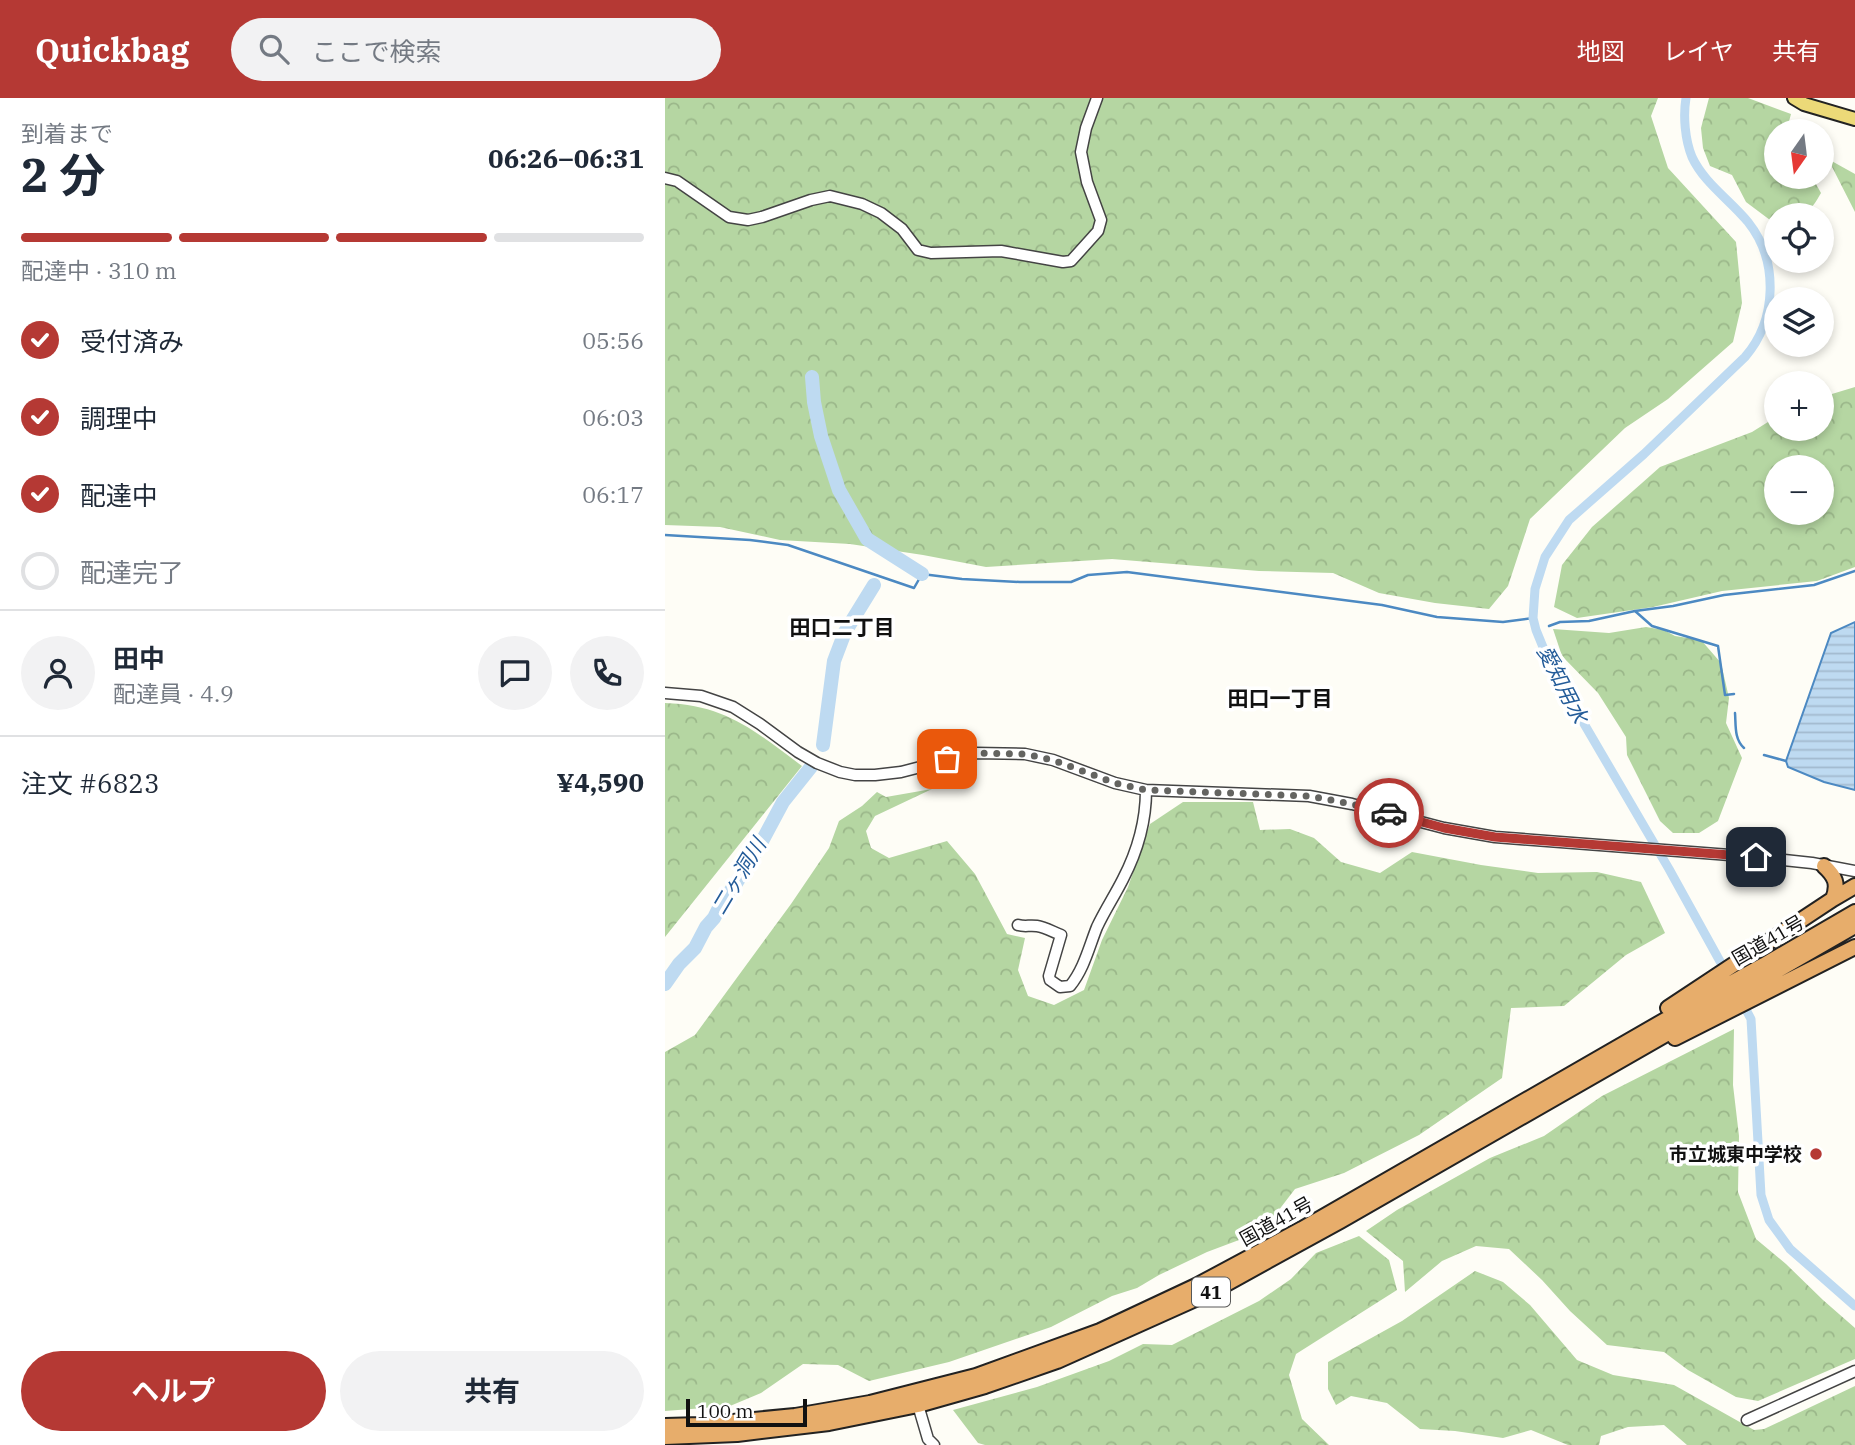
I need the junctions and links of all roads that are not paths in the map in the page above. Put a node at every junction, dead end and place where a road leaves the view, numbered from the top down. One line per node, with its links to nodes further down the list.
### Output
1 (1097, 98): 4 (street)
2 (1794, 98): 3 (main road)
3 (1855, 119)
4 (665, 178)
5 (665, 693): 6 (street)
6 (1146, 790): 7 (street); 12 (street)
7 (1824, 866): 8 (street); 10 (highway)
8 (1855, 871)
9 (1855, 887): 10 (highway)
10 (1833, 899): 16 (highway)
11 (1855, 912): 15 (highway, 国道41号 / 41)
12 (1018, 925)
13 (1855, 926): 15 (highway, 国道41号 / 41)
14 (1855, 947): 15 (highway)
15 (1770, 976): 16 (highway, 国道41号 / 41); 16 (highway)
16 (1704, 1005): 18 (highway, 国道41号 / 41); 21 (highway, 国道41号 / 41)
17 (1855, 1371): 19 (street)
18 (918, 1405): 21 (highway, 国道41号 / 41); 24 (street)
19 (1747, 1420)
20 (665, 1424): 21 (highway, 国道41号 / 41)
21 (701, 1431): 22 (highway, 国道41号 / 41); 23 (main road)
22 (665, 1437)
23 (665, 1443)
24 (934, 1445)

